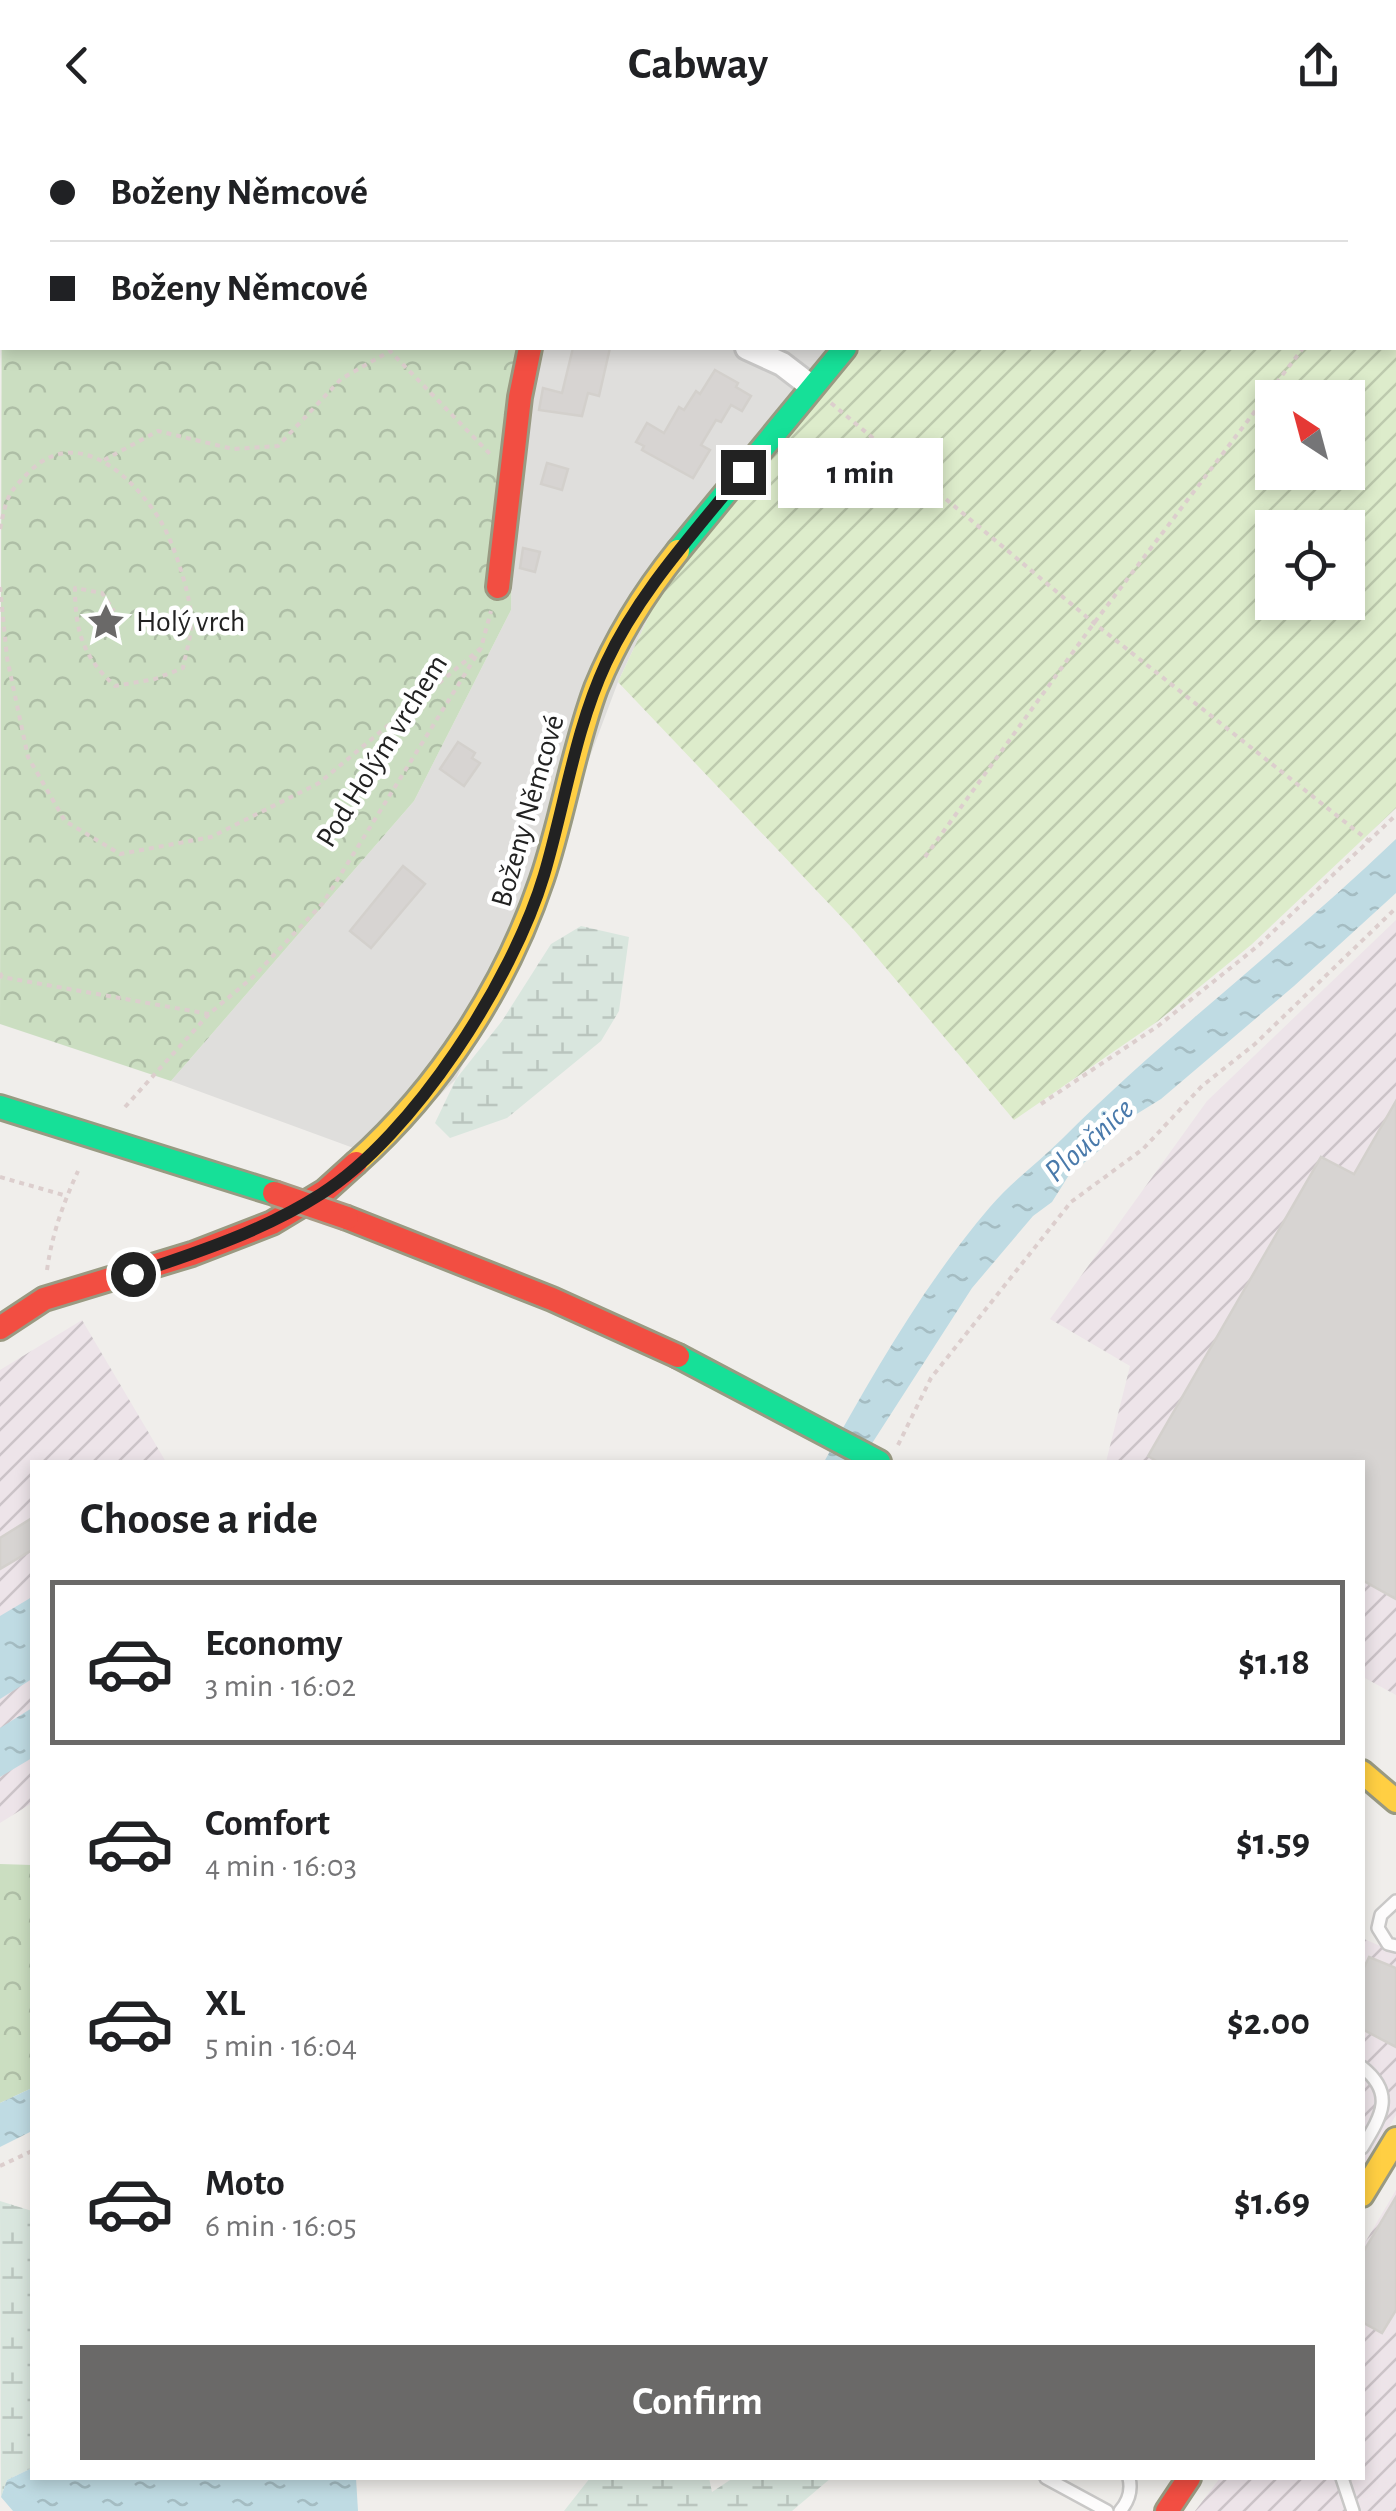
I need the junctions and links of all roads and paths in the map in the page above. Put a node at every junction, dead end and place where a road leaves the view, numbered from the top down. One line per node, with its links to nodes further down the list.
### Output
1 (386, 350): 8 (path)
2 (389, 350): 9 (path)
3 (530, 350): 9 (street)
4 (751, 350): 7 (street)
5 (843, 350): 7 (street, Boženy Němcové)
6 (1301, 350): 14 (path)
7 (812, 387): 14 (path); 28 (street, Boženy Němcové)
8 (104, 460): 10 (path); 13 (path)
9 (510, 476): 12 (street)
10 (0, 529)
11 (0, 587): 15 (path)
12 (498, 587): 15 (path, Pod Holým vrchem)
13 (114, 612)
14 (1094, 622): 17 (path); 18 (path)
15 (481, 648): 21 (path, Pod Holým vrchem)
16 (1396, 816): 17 (path)
17 (1369, 842): 22 (path)
18 (925, 857)
19 (1396, 908): 30 (path)
20 (0, 973): 21 (path)
21 (210, 1014): 24 (path, Pod Holým vrchem)
22 (1041, 1104)
23 (0, 1107): 30 (street, bridge)
24 (124, 1107)
25 (78, 1171): 27 (path)
26 (0, 1177): 27 (path)
27 (66, 1196): 28 (path)
28 (44, 1299): 29 (street)
29 (0, 1328)
30 (887, 1457)
31 (1365, 1774): 33 (street)
32 (1365, 1775): 34 (street)
33 (1396, 1789)
34 (1396, 1801)
35 (1396, 1900): 36 (lane)
36 (1396, 1946)
37 (1365, 2069): 39 (lane)
38 (1396, 2139): 42 (street)
39 (1365, 2143)
40 (30, 2151): 41 (path)
41 (0, 2166)
42 (1365, 2191)
43 (1050, 2480): 47 (lane)
44 (1129, 2480): 48 (lane)
45 (1189, 2480): 49 (street)
46 (1343, 2480): 50 (lane)
47 (1108, 2511)
48 (1120, 2511)
49 (1166, 2511)
50 (1352, 2511)

